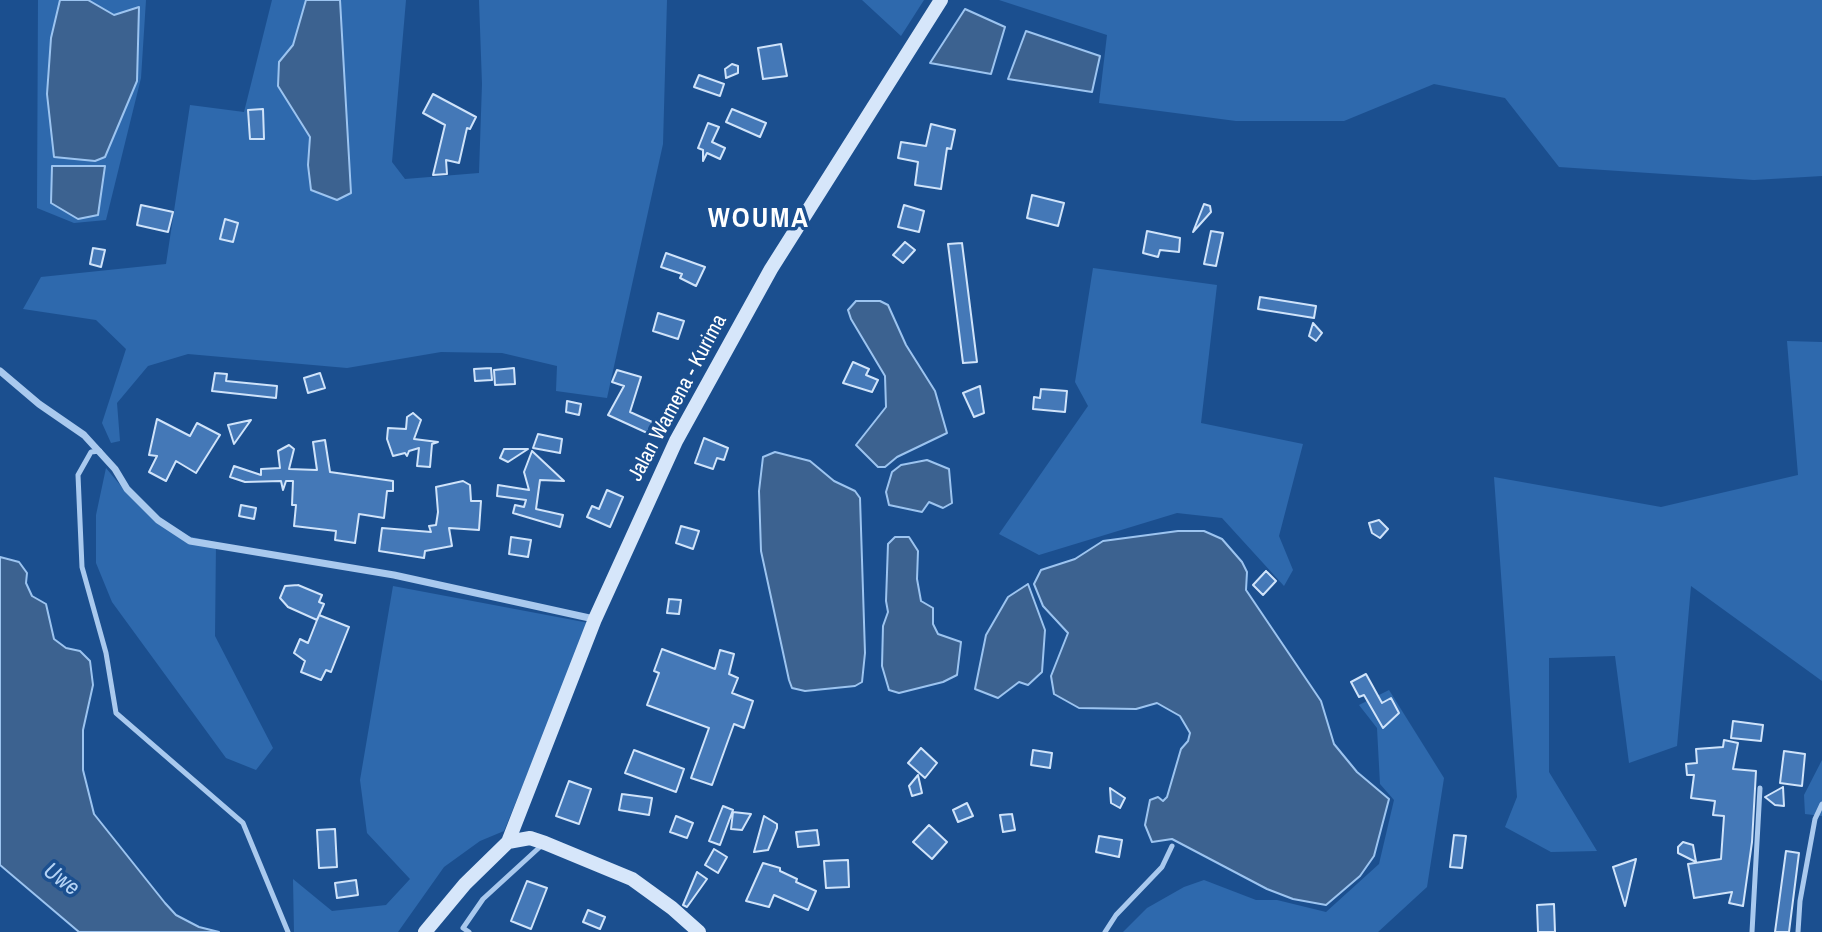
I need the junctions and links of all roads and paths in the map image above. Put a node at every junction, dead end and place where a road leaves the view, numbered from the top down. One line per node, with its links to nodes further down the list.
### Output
1 (941, 0): 4 (main road, Jalan Wamena - Kurima)
2 (0, 374): 3 (street)
3 (100, 451): 4 (street); 11 (lane)
4 (595, 620): 7 (main road, Jalan Wamena - Kurima)
5 (1760, 788): 15 (lane)
6 (1822, 804): 16 (lane)
7 (508, 842): 8 (main road); 12 (main road)
8 (545, 843): 10 (lane); 13 (main road)
9 (1171, 846): 14 (lane)
10 (464, 931)
11 (288, 932)
12 (425, 932)
13 (699, 932)
14 (1105, 932)
15 (1752, 932)
16 (1798, 932)

